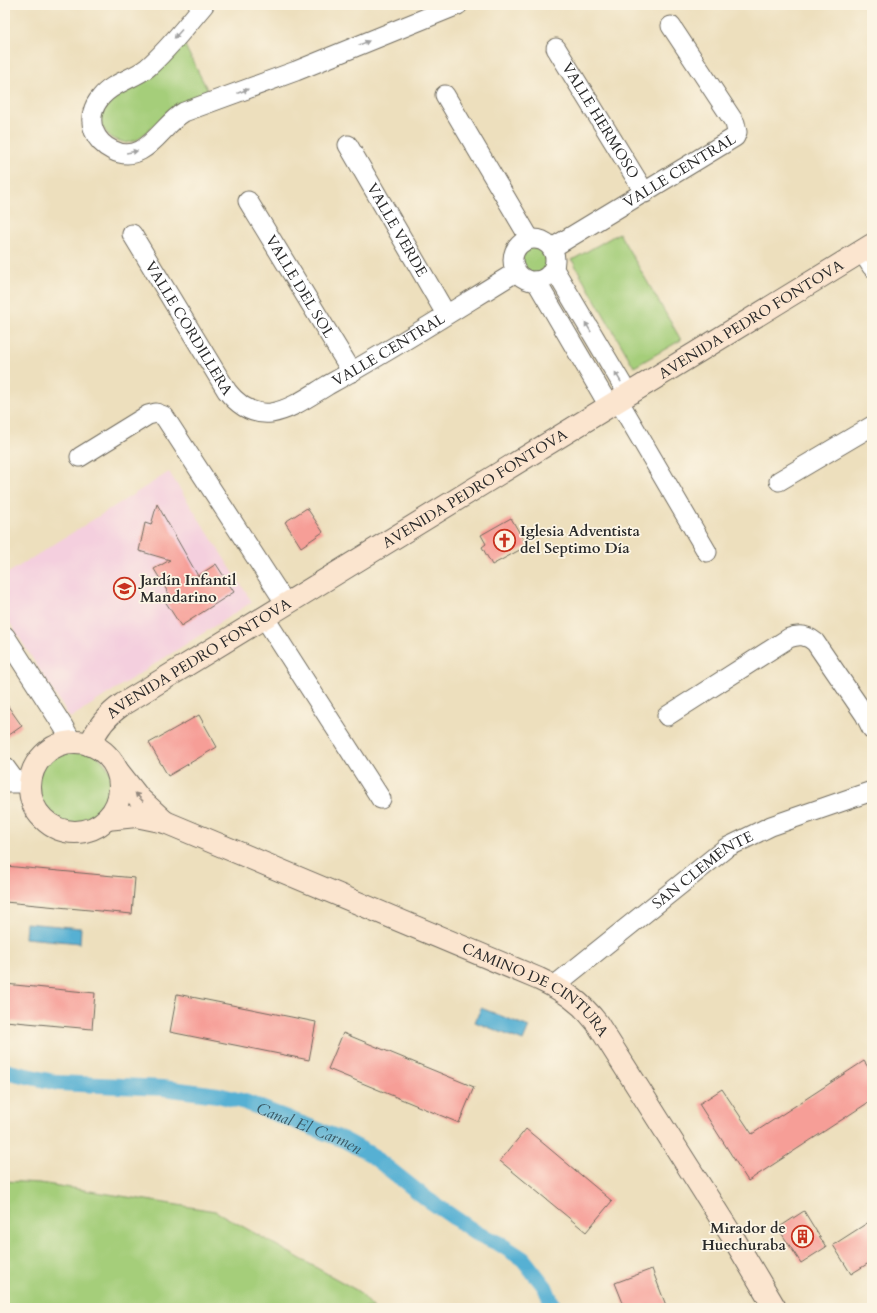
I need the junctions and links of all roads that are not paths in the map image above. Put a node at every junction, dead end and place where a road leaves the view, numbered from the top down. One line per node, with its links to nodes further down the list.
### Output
1 (204, 5): 3 (street, one-way to 3)
2 (458, 5): 3 (street)
3 (432, 10)
4 (671, 26): 8 (street, VALLE CENTRAL)
5 (556, 48): 8 (street, VALLE HERMOSO)
6 (445, 95): 11 (street)
7 (348, 146): 17 (street, VALLE VERDE)
8 (645, 193): 12 (street, VALLE CENTRAL)
9 (248, 201): 18 (street, VALLE DEL SOL)
10 (132, 234): 20 (street, VALLE CORDILLERA)
11 (530, 239): 12 (street); 15 (street)
12 (552, 248): 14 (street)
13 (869, 254): 19 (street, AVENIDA PEDRO FONTOVA)
14 (554, 269): 16 (street); 19 (street, one-way to 14)
15 (516, 272): 16 (street); 17 (street, VALLE CENTRAL)
16 (536, 281): 19 (street)
17 (446, 314): 18 (street, VALLE CENTRAL)
18 (352, 372): 20 (street, VALLE CENTRAL)
19 (618, 400): 24 (street); 25 (street, AVENIDA PEDRO FONTOVA)
20 (255, 412)
21 (872, 426): 23 (street)
22 (80, 457): 25 (street)
23 (778, 481)
24 (707, 552)
25 (286, 604): 26 (street, AVENIDA PEDRO FONTOVA)
26 (264, 617): 30 (street, AVENIDA PEDRO FONTOVA); 34 (street)
27 (5, 636): 30 (street)
28 (667, 716): 29 (street)
29 (872, 729)
30 (81, 743): 31 (street); 32 (street)
31 (117, 770): 35 (street); 36 (street, CAMINO DE CINTURA, one-way to 31)
32 (14, 779): 35 (street)
33 (872, 791): 37 (street, SAN CLEMENTE)
34 (381, 799)
35 (107, 819): 36 (street, CAMINO DE CINTURA)
36 (165, 822): 37 (street, CAMINO DE CINTURA)
37 (554, 986): 38 (street, CAMINO DE CINTURA)
38 (775, 1308)

